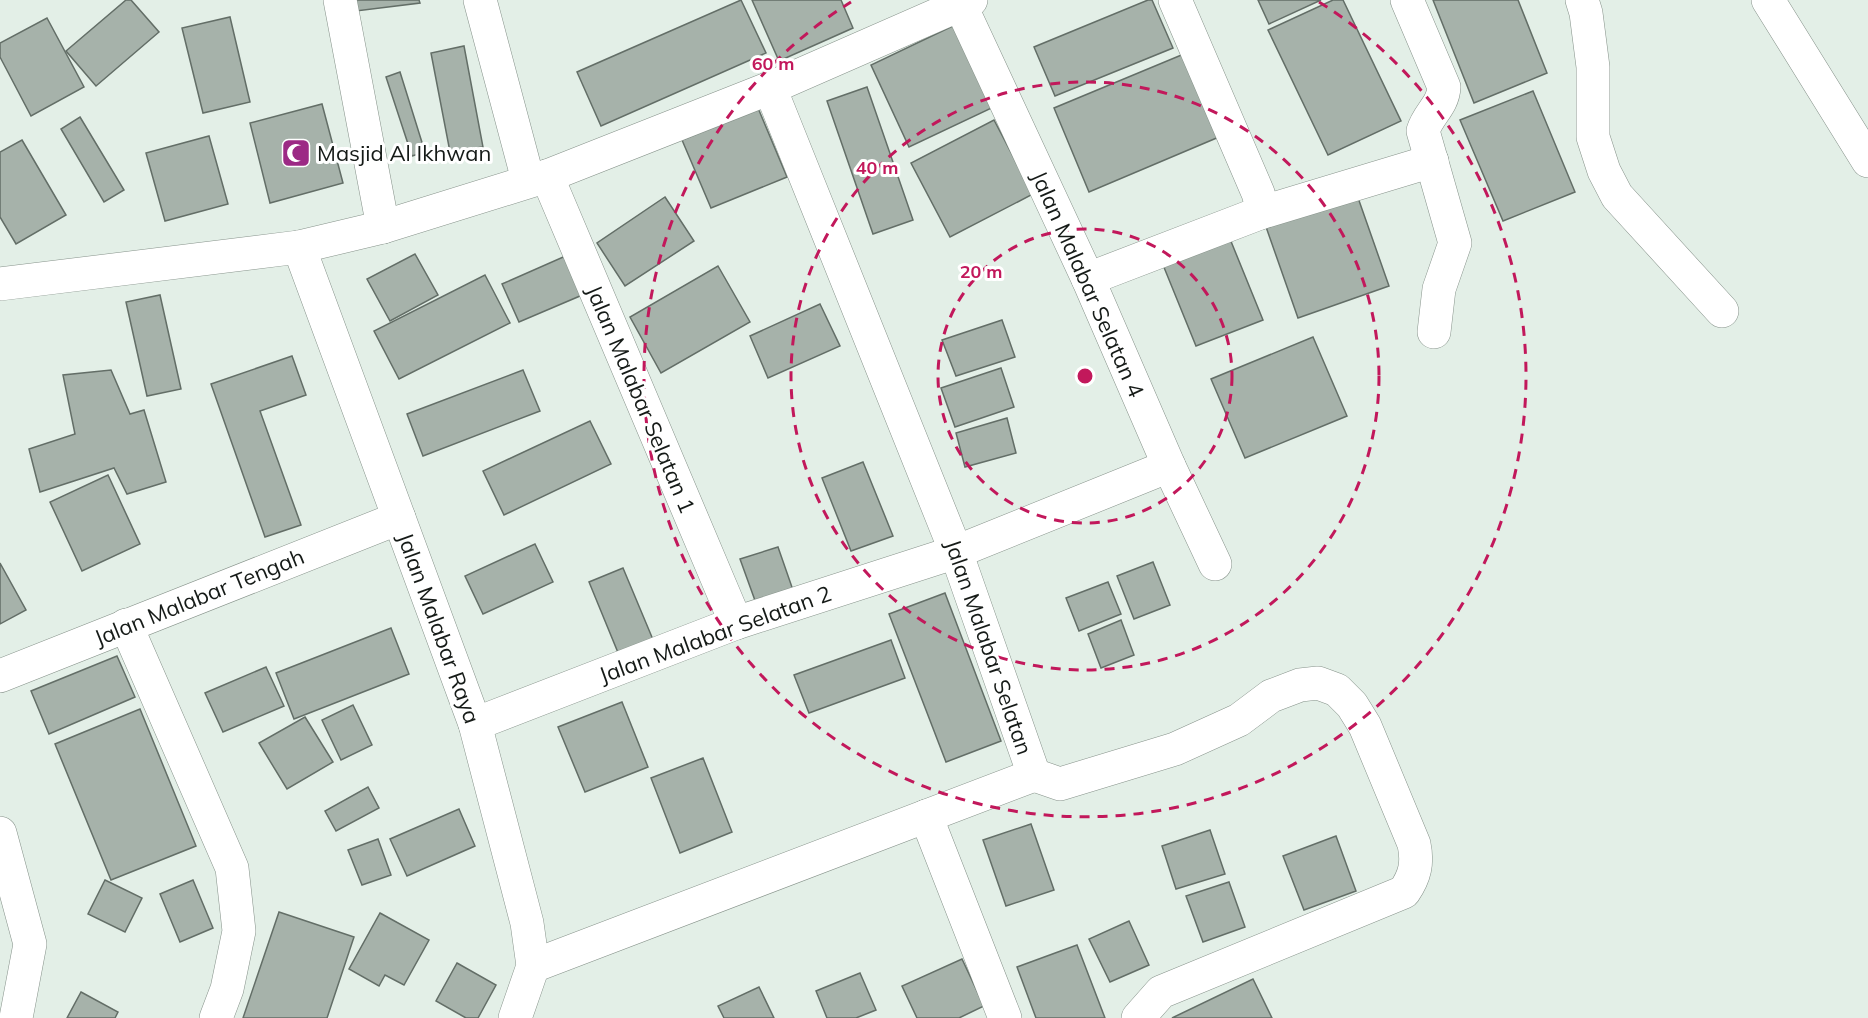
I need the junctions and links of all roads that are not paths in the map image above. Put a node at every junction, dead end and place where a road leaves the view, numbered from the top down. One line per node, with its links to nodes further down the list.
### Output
1 (340, 0): 13 (street)
2 (480, 0): 11 (street, Jalan Malabar Selatan 1)
3 (1175, 0): 12 (street)
4 (1407, 0): 9 (street)
5 (1582, 0): 17 (street)
6 (1768, 0): 10 (street)
7 (966, 2): 8 (street); 15 (street, Jalan Malabar Selatan 4)
8 (770, 88): 11 (street); 21 (street, Jalan Malabar Selatan)
9 (1432, 161): 12 (street); 18 (street)
10 (1868, 161)
11 (538, 178): 13 (street); 23 (street, Jalan Malabar Selatan 1)
12 (1260, 213): 15 (street)
13 (383, 227): 14 (street)
14 (299, 247): 16 (street); 20 (street, Jalan Malabar Raya)
15 (1088, 279): 19 (street, Jalan Malabar Selatan 4)
16 (0, 284)
17 (1722, 311)
18 (1434, 332)
19 (1169, 466): 21 (street, Jalan Malabar Selatan 2); 22 (street, Jalan Malabar Selatan 4)
20 (399, 518): 24 (street, Jalan Malabar Tengah); 26 (street, Jalan Malabar Raya)
21 (956, 552): 23 (street, Jalan Malabar Selatan 2); 27 (street, Jalan Malabar Selatan)
22 (1215, 564)
23 (736, 623): 26 (street, Jalan Malabar Selatan 2)
24 (126, 625): 25 (street, Jalan Malabar Tengah); 33 (street)
25 (0, 676)
26 (475, 724): 31 (street, Jalan Malabar Raya)
27 (1034, 775): 28 (street, Jalan Malabar Selatan); 36 (street)
28 (926, 816): 31 (street, Jalan Malabar Selatan); 35 (street)
29 (0, 833): 30 (street)
30 (15, 950): 32 (street)
31 (533, 966): 34 (street, Jalan Malabar Raya)
32 (16, 1018)
33 (216, 1018)
34 (515, 1018)
35 (1005, 1018)
36 (1138, 1018)

